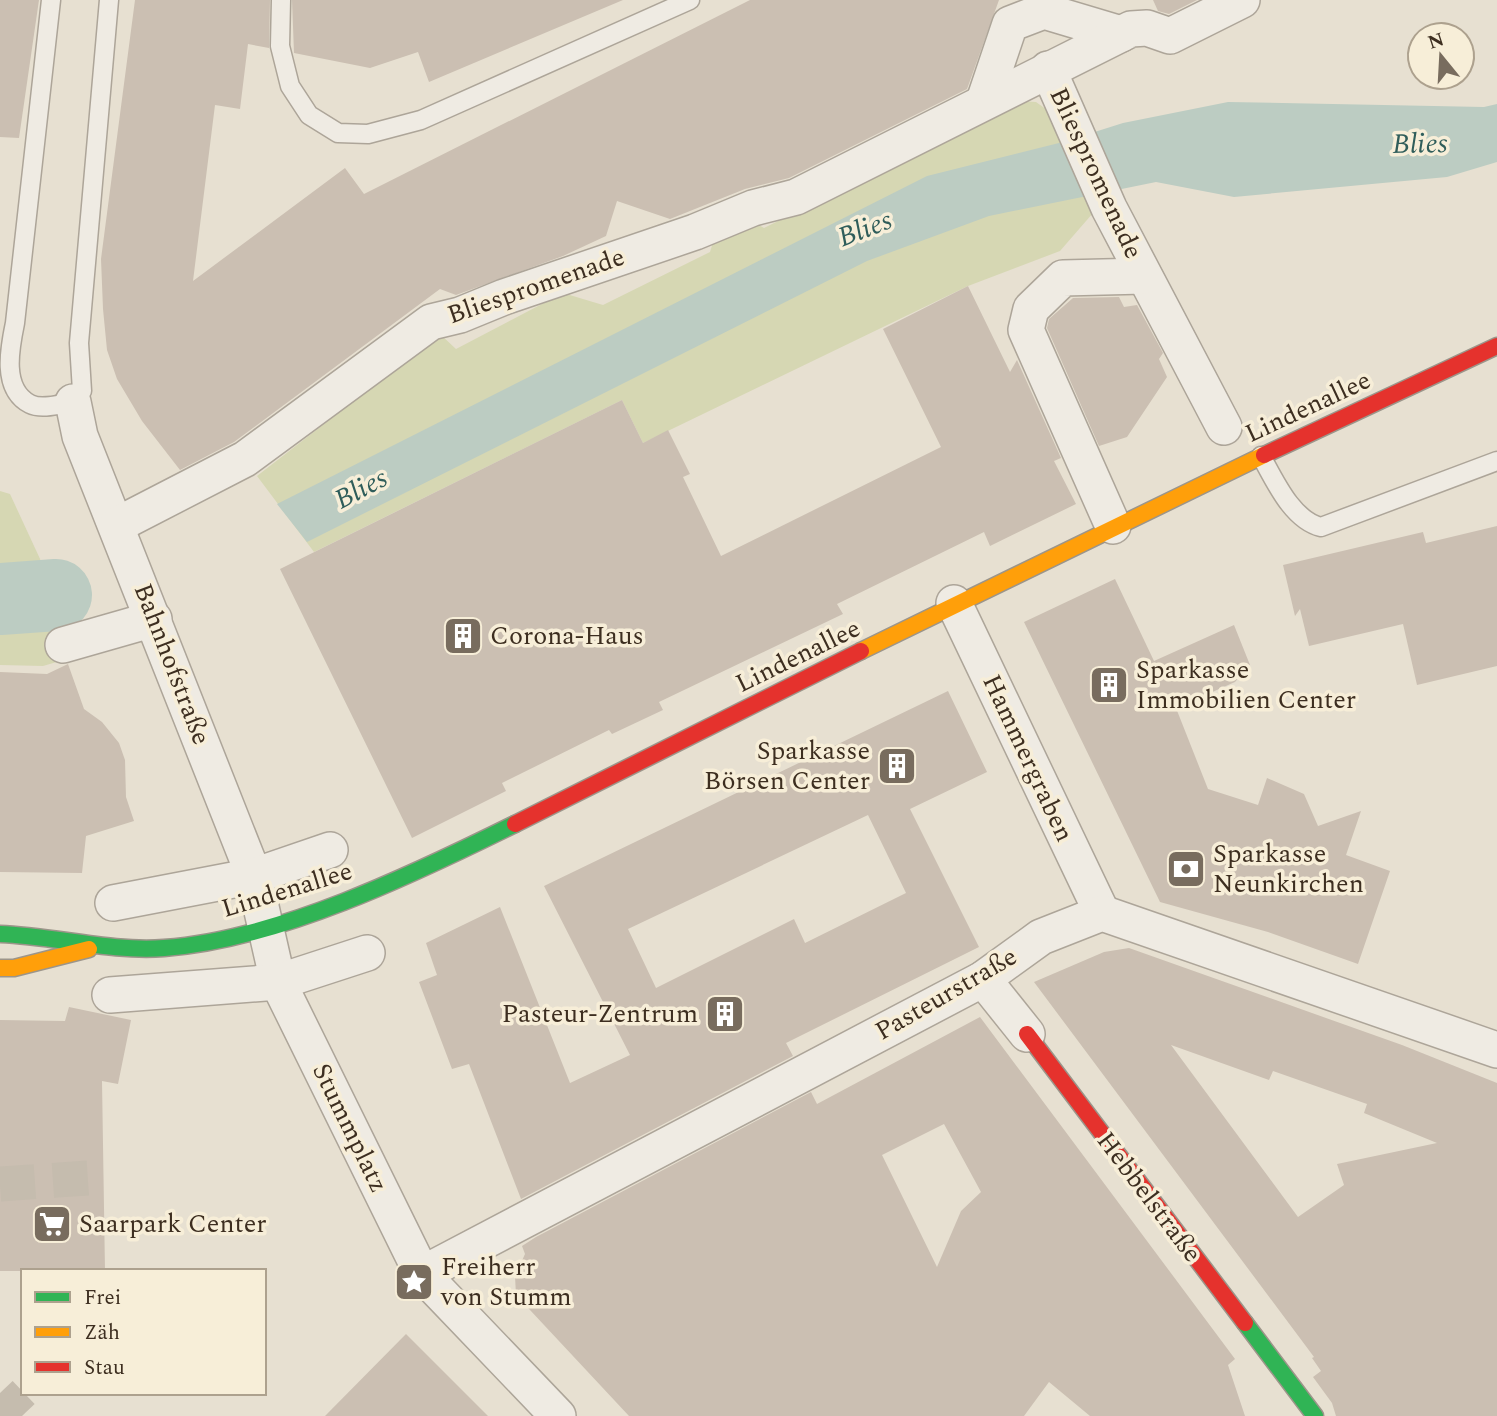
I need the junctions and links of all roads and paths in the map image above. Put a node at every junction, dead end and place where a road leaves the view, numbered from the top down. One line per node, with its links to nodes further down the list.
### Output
1 (51, 0): 11 (lane)
2 (109, 0): 11 (lane, Bahnhofstraße)
3 (281, 0): 4 (lane)
4 (690, 0)
5 (1242, 0): 6 (street, Bliespromenade)
6 (1116, 41): 7 (street, Bliespromenade); 8 (street, Bliespromenade)
7 (1048, 69): 8 (street, Bliespromenade); 9 (street, Bliespromenade)
8 (984, 101): 15 (street, Bliespromenade)
9 (1144, 276): 12 (street, Bliespromenade); 16 (street)
10 (1497, 346): 13 (main road, Lindenallee)
11 (73, 402): 15 (street, Bahnhofstraße)
12 (1224, 427)
13 (1261, 456): 14 (lane); 16 (main road, Lindenallee)
14 (1497, 461)
15 (117, 525): 18 (street, Bahnhofstraße)
16 (1113, 526): 17 (main road, Lindenallee)
17 (954, 603): 23 (street, Hammergraben); 24 (main road, Lindenallee)
18 (154, 619): 19 (street); 21 (street, Bahnhofstraße)
19 (63, 645)
20 (330, 850): 21 (street)
21 (254, 876): 22 (street); 24 (street, Bahnhofstraße)
22 (113, 903)
23 (1102, 913): 29 (street, Pasteurstraße); 33 (street)
24 (266, 928): 26 (main road, Lindenallee); 30 (street, Stummplatz)
25 (0, 934): 26 (main road, Lindenallee)
26 (101, 946): 28 (main road, Lindenallee)
27 (368, 953): 30 (street)
28 (0, 968)
29 (983, 979): 32 (street, Hebbelstraße); 34 (street, Pasteurstraße)
30 (278, 982): 31 (street); 34 (street, Stummplatz)
31 (110, 995)
32 (1027, 1034): 36 (main road, Hebbelstraße)
33 (1497, 1049)
34 (422, 1274): 35 (street, Stummplatz)
35 (558, 1416)
36 (1315, 1416)

